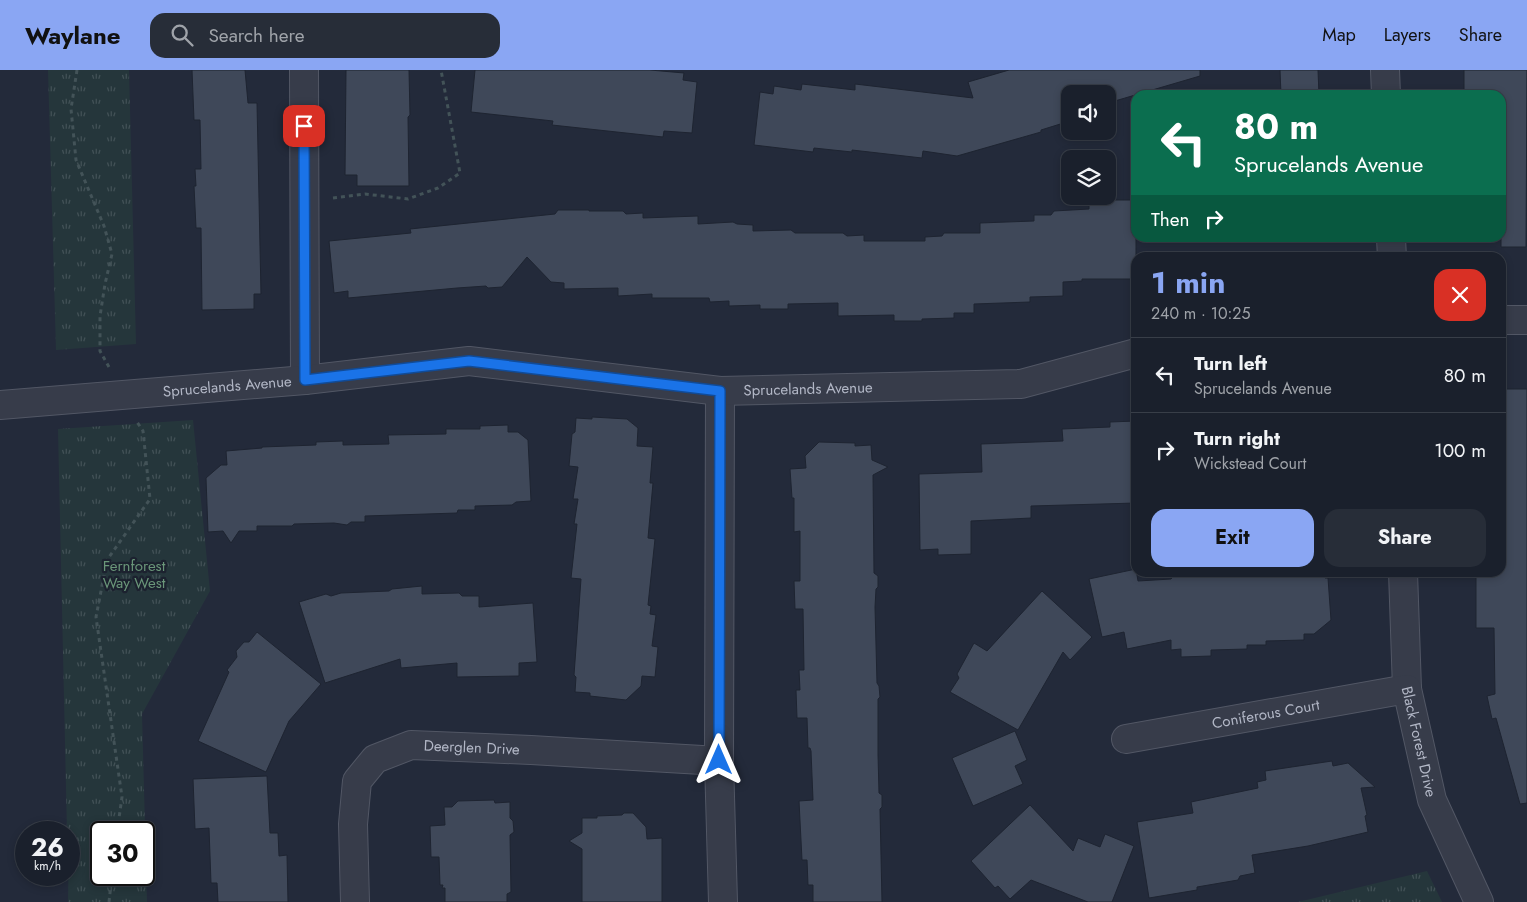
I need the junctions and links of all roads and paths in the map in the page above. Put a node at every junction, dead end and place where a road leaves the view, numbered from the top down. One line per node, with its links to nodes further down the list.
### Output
1 (77, 70): 12 (path)
2 (304, 70): 6 (street)
3 (441, 70): 6 (path)
4 (1385, 70): 5 (street)
5 (1386, 90)
6 (305, 201): 10 (street)
7 (1506, 320): 8 (street)
8 (1527, 320)
9 (1131, 354): 11 (street, Sprucelands Avenue)
10 (305, 380): 11 (street, Sprucelands Avenue); 12 (street, Sprucelands Avenue)
11 (720, 391): 17 (street)
12 (123, 396): 13 (street, Sprucelands Avenue); 18 (path)
13 (0, 405)
14 (1403, 577): 15 (street, Black Forest Drive)
15 (1407, 689): 16 (street, Coniferous Court); 23 (street, Black Forest Drive)
16 (1126, 739)
17 (719, 760): 21 (street, Deerglen Drive); 22 (street)
18 (119, 821)
19 (111, 886): 20 (path)
20 (109, 902)
21 (355, 902)
22 (723, 902)
23 (1479, 902)

